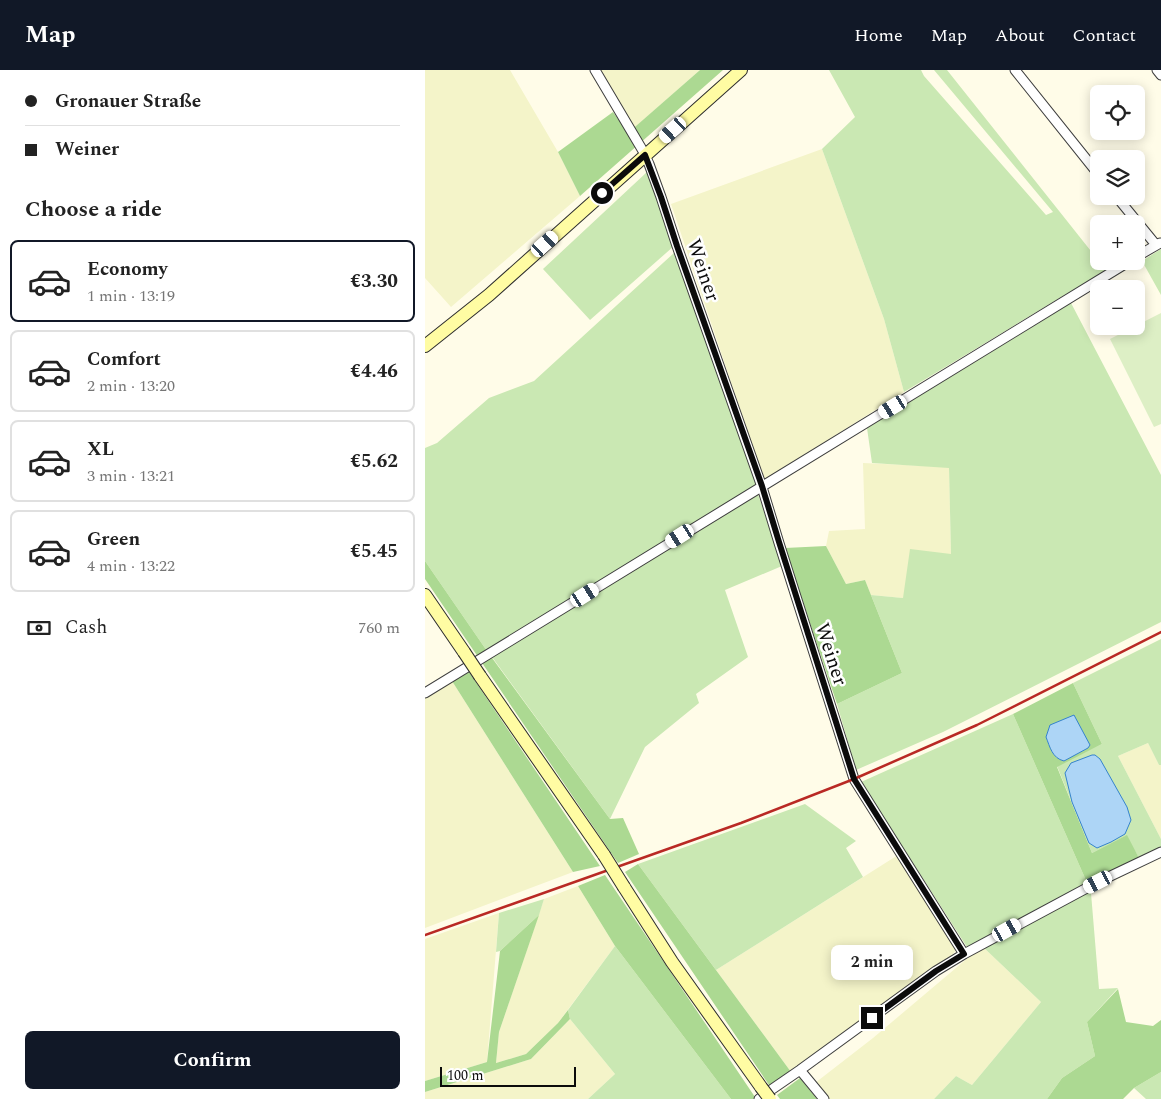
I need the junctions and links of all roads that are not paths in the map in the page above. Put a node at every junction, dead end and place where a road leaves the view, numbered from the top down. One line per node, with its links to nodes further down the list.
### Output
1 (595, 70): 6 (street, Weiner)
2 (741, 70): 6 (main road)
3 (1015, 70): 7 (street)
4 (1157, 70): 5 (street)
5 (1161, 75)
6 (645, 155): 12 (main road); 13 (street, Weiner)
7 (1090, 164)
8 (1124, 205): 9 (street)
9 (1159, 244): 10 (street)
10 (1145, 252)
11 (1115, 270): 13 (street)
12 (425, 346)
13 (762, 486): 15 (street); 17 (street, Weiner)
14 (425, 595): 19 (main road, bridge)
15 (425, 693)
16 (1161, 852): 17 (street)
17 (964, 954): 18 (street)
18 (800, 1070): 19 (street); 21 (street)
19 (760, 1093): 20 (main road, bridge)
20 (769, 1099)
21 (824, 1099)

